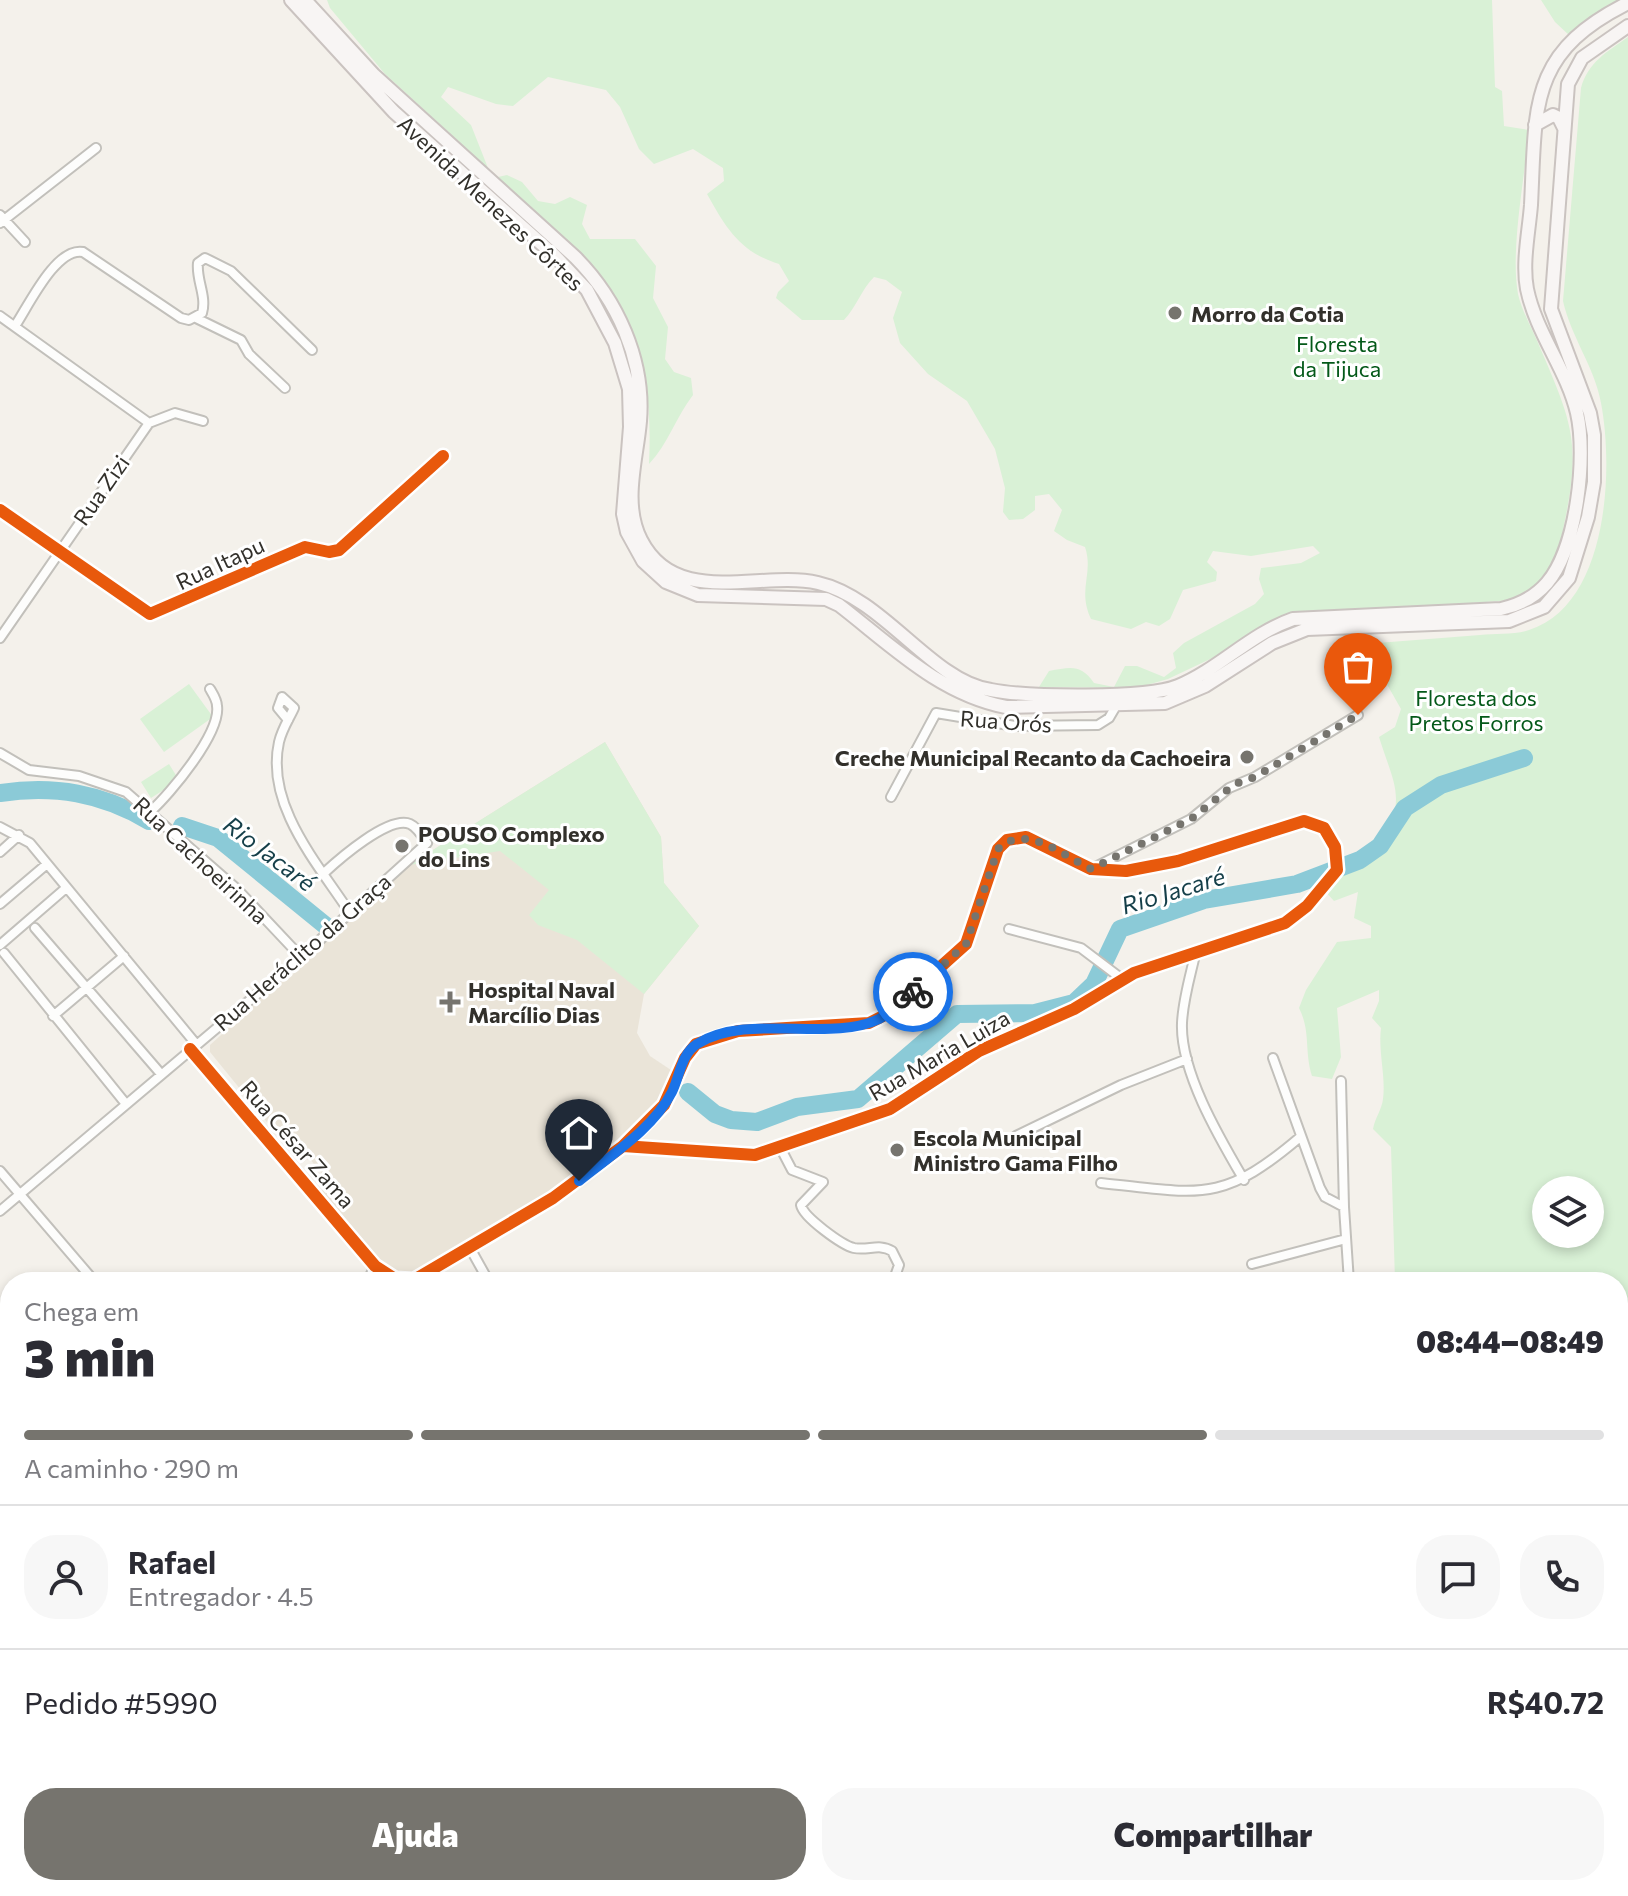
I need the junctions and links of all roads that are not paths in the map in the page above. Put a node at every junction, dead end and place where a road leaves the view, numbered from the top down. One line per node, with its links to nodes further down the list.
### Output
1 (291, 0): 24 (main road, Avenida Menezes Côrtes)
2 (305, 0): 9 (main road, Avenida Menezes Côrtes)
3 (1628, 3): 5 (main road, Avenida Menezes Côrtes)
4 (1628, 26): 6 (main road, Avenida Menezes Côrtes)
5 (1535, 125): 6 (main road); 9 (main road, Avenida Menezes Côrtes)
6 (1564, 128): 10 (main road, Avenida Menezes Côrtes)
7 (96, 148): 8 (street)
8 (1, 219): 11 (street)
9 (1529, 230): 10 (main road)
10 (1557, 235): 24 (main road, Avenida Menezes Côrtes)
11 (25, 242)
12 (0, 316): 14 (street)
13 (196, 318): 14 (street); 15 (street); 16 (street)
14 (15, 326): 18 (street)
15 (312, 350)
16 (285, 388)
17 (203, 421): 18 (street)
18 (149, 423): 21 (street, Rua Zizi)
19 (443, 456): 21 (street, Rua Itapu)
20 (0, 510): 21 (street)
21 (59, 551): 22 (street, Rua Zizi)
22 (0, 638)
23 (210, 689): 29 (street)
24 (1116, 706): 28 (street, Rua Orós)
25 (1358, 715): 34 (street)
26 (288, 720): 35 (street)
27 (0, 753): 29 (street, Rua Cachoeirinha)
28 (891, 797)
29 (151, 811): 44 (street, Rua Cachoeirinha)
30 (0, 827): 31 (street)
31 (19, 835): 32 (street); 33 (street, Rua César Zama)
32 (0, 852)
33 (47, 864): 36 (street, Rua César Zama); 37 (street)
34 (1091, 869): 42 (street, Rua Maria Luiza); 56 (street)
35 (324, 873): 38 (street); 38 (street, Rua Heráclito da Graça)
36 (66, 888): 41 (street); 43 (street, Rua César Zama)
37 (0, 904)
38 (350, 913): 44 (street, Rua Heráclito da Graça)
39 (35, 928): 46 (street)
40 (1009, 929): 45 (street)
41 (2, 949): 47 (street)
42 (1195, 955): 45 (street, Rua Maria Luiza); 50 (street)
43 (124, 956): 46 (street); 48 (street, Rua César Zama)
44 (301, 957): 48 (street, Rua Heráclito da Graça)
45 (1122, 979): 57 (street, Rua Maria Luiza)
46 (88, 988): 47 (street); 51 (street)
47 (53, 1016): 53 (street)
48 (193, 1046): 51 (street, Rua Heráclito da Graça); 67 (street, Rua César Zama)
49 (1273, 1058): 55 (street)
50 (1187, 1059): 54 (street); 59 (street)
51 (161, 1074): 53 (street, Rua Heráclito da Graça)
52 (1341, 1081): 62 (street)
53 (126, 1104): 61 (street, Rua Heráclito da Graça)
54 (1016, 1136)
55 (1299, 1138): 59 (street); 62 (street)
56 (623, 1146): 57 (street, Rua Maria Luiza); 65 (street)
57 (781, 1149): 73 (street)
58 (0, 1171): 61 (street)
59 (1244, 1180): 60 (street)
60 (1101, 1183)
61 (19, 1195): 63 (street, Rua Heráclito da Graça); 68 (street)
62 (1344, 1207): 64 (street)
63 (0, 1211)
64 (1346, 1239): 66 (street); 74 (street)
65 (470, 1248): 71 (street); 72 (street)
66 (1252, 1264)
67 (375, 1266): 69 (street); 70 (street)
68 (86, 1272)
69 (372, 1272)
70 (384, 1272)
71 (428, 1272)
72 (483, 1272)
73 (897, 1272)
74 (1348, 1272)

